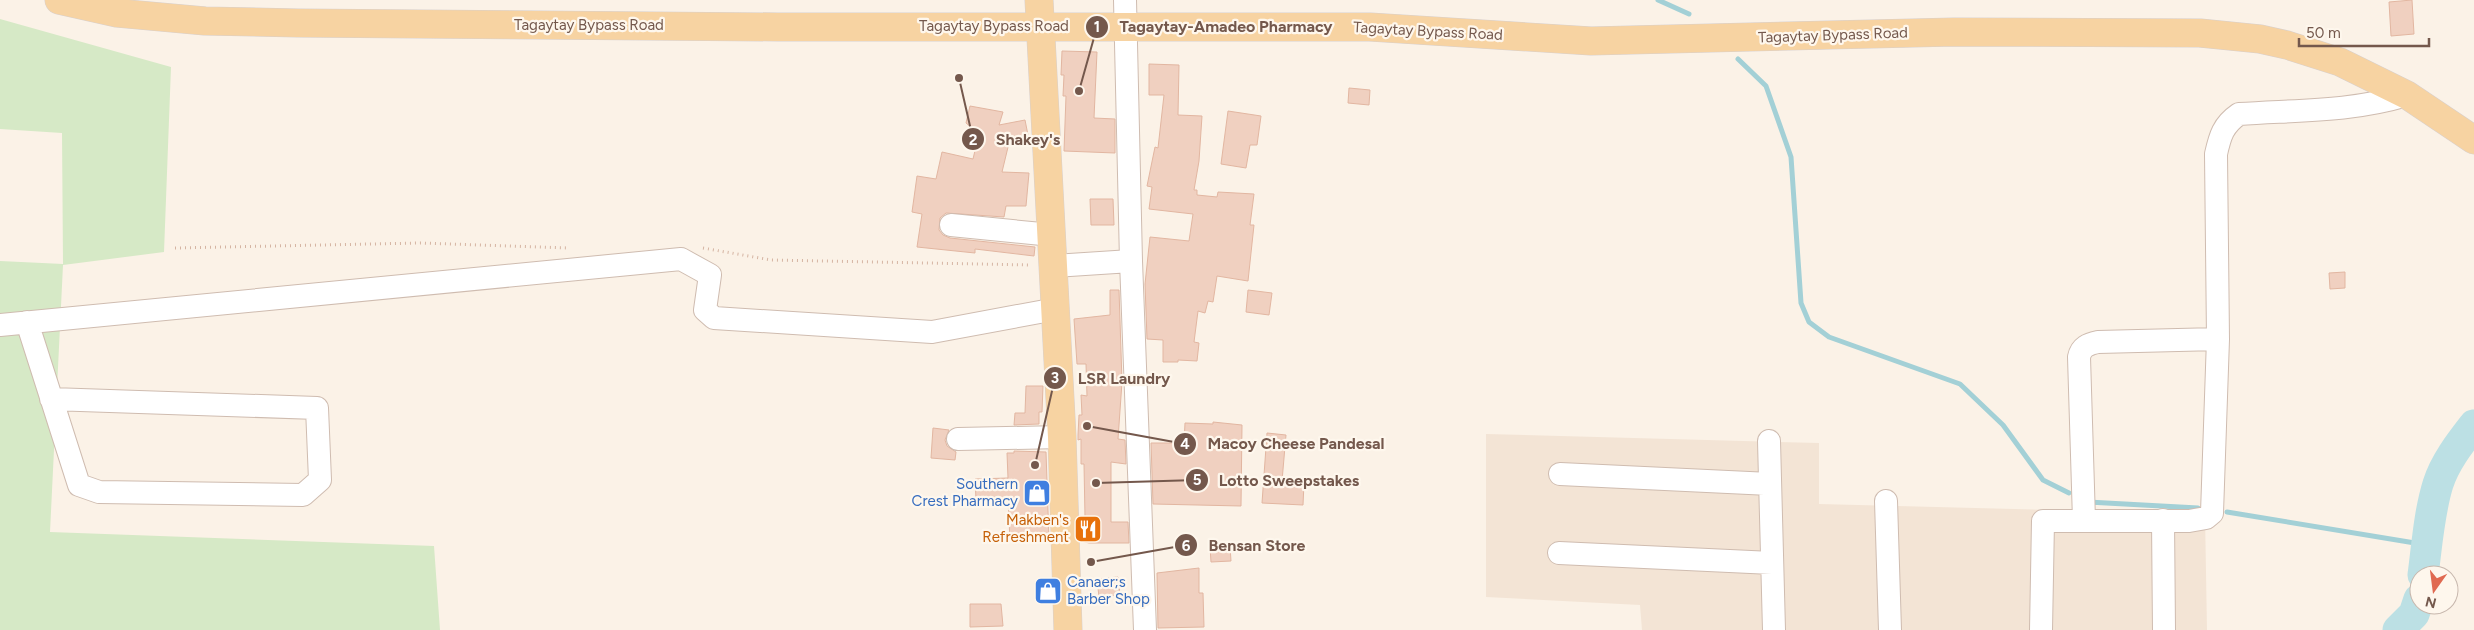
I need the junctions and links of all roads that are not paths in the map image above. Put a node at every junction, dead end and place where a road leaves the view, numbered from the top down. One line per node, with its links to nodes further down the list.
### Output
1 (59, 0): 2 (main road, Tagaytay Bypass Road)
2 (1040, 12): 3 (main road, Tagaytay Bypass Road); 7 (main road)
3 (1125, 13): 4 (main road, Tagaytay Bypass Road); 8 (street)
4 (2407, 95): 5 (main road, Tagaytay Bypass Road); 13 (street)
5 (2474, 140)
6 (951, 225): 7 (street)
7 (1052, 235): 9 (main road)
8 (1131, 260): 9 (street); 26 (street)
9 (1054, 266): 10 (main road)
10 (1056, 309): 11 (street); 15 (main road)
11 (26, 322): 12 (street); 14 (street)
12 (0, 325)
13 (2218, 339): 21 (street); 22 (street)
14 (51, 399): 14 (street)
15 (1062, 437): 16 (street); 25 (main road)
16 (958, 438)
17 (1769, 441): 19 (street)
18 (1560, 474): 19 (street)
19 (1770, 484): 24 (street)
20 (1886, 501): 28 (street)
21 (2084, 520): 22 (street); 29 (street)
22 (2163, 520): 30 (street)
23 (1559, 553): 24 (street)
24 (1772, 563): 27 (street)
25 (1068, 630)
26 (1145, 630)
27 (1774, 630)
28 (1890, 630)
29 (2041, 630)
30 (2164, 630)

